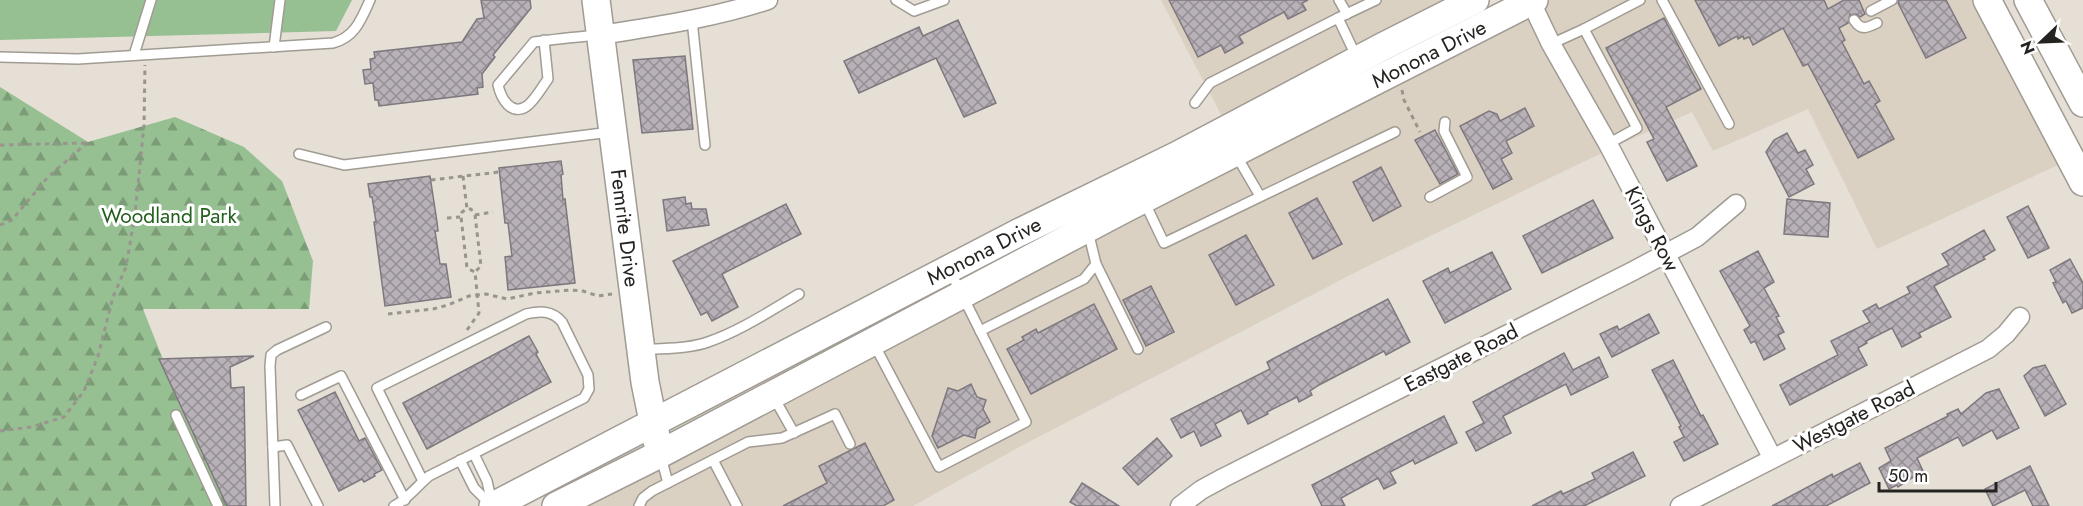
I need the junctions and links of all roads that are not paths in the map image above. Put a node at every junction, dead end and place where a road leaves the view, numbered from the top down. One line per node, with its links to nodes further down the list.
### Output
1 (151, 0): 27 (lane)
2 (280, 0): 26 (lane)
3 (370, 0): 26 (lane)
4 (596, 0): 23 (street, Femrite Drive)
5 (768, 0): 19 (street)
6 (896, 0): 7 (lane)
7 (944, 0)
8 (1339, 0): 18 (lane)
9 (1376, 0): 18 (lane)
10 (1475, 0): 29 (street, Monona Drive)
11 (1640, 0): 22 (lane)
12 (1662, 0): 33 (lane)
13 (1892, 0): 17 (lane)
14 (1987, 0): 40 (street)
15 (2028, 0): 31 (street)
16 (1532, 1): 25 (street, Kings Row); 38 (street, Monona Drive)
17 (1871, 11)
18 (1342, 16): 29 (lane); 30 (lane)
19 (692, 20): 23 (street); 37 (lane)
20 (1854, 20): 21 (lane)
21 (1877, 23)
22 (1584, 29): 25 (lane); 36 (lane)
23 (601, 35): 24 (lane); 34 (street, Femrite Drive)
24 (544, 40): 24 (lane)
25 (1551, 44): 36 (street, Kings Row)
26 (274, 47): 27 (lane)
27 (134, 56): 28 (lane)
28 (0, 57)
29 (1358, 60): 48 (street, Monona Drive)
30 (1195, 103)
31 (2083, 103)
32 (1445, 122): 42 (lane)
33 (1729, 124)
34 (613, 132): 39 (lane); 56 (street, Femrite Drive)
35 (1395, 132): 41 (lane)
36 (1608, 144): 46 (street, Kings Row)
37 (705, 145)
38 (1235, 153): 41 (lane); 43 (street, Monona Drive)
39 (299, 154)
40 (2083, 182)
41 (1260, 196): 43 (lane)
42 (1430, 197)
43 (1143, 200): 45 (street, Monona Drive)
44 (1736, 204): 46 (street, Eastgate Road)
45 (1088, 228): 47 (lane); 50 (street, Monona Drive)
46 (1665, 254): 66 (street, Kings Row); 80 (street, Eastgate Road)
47 (1096, 264): 53 (lane); 55 (lane)
48 (949, 269): 50 (lane); 60 (street, Monona Drive)
49 (799, 294): 56 (lane)
50 (961, 295): 53 (lane); 54 (street, Monona Drive)
51 (2020, 317): 66 (street, Westgate Road)
52 (326, 327): 63 (lane)
53 (980, 331): 54 (lane)
54 (872, 341): 57 (street, Monona Drive)
55 (1138, 349)
56 (641, 350): 60 (street, Femrite Drive)
57 (772, 394): 61 (lane); 65 (street, Monona Drive)
58 (301, 395): 71 (lane)
59 (176, 415): 72 (lane)
60 (652, 424): 65 (street, Femrite Drive); 76 (street, Monona Drive)
61 (794, 433): 62 (lane); 68 (lane)
62 (850, 444)
63 (273, 447): 73 (lane); 74 (lane)
64 (474, 453): 67 (lane); 69 (lane); 76 (lane)
65 (660, 454): 70 (lane); 77 (street, Monona Drive)
66 (1772, 457): 81 (street, Westgate Road)
67 (460, 460): 69 (lane); 76 (lane)
68 (713, 460): 70 (lane); 79 (lane)
69 (423, 481): 71 (lane)
70 (668, 483): 78 (lane)
71 (405, 500): 75 (lane)
72 (218, 506)
73 (275, 506)
74 (318, 506)
75 (394, 506)
76 (493, 506)
77 (556, 506)
78 (639, 506)
79 (737, 506)
80 (1180, 506)
81 (1680, 506)

